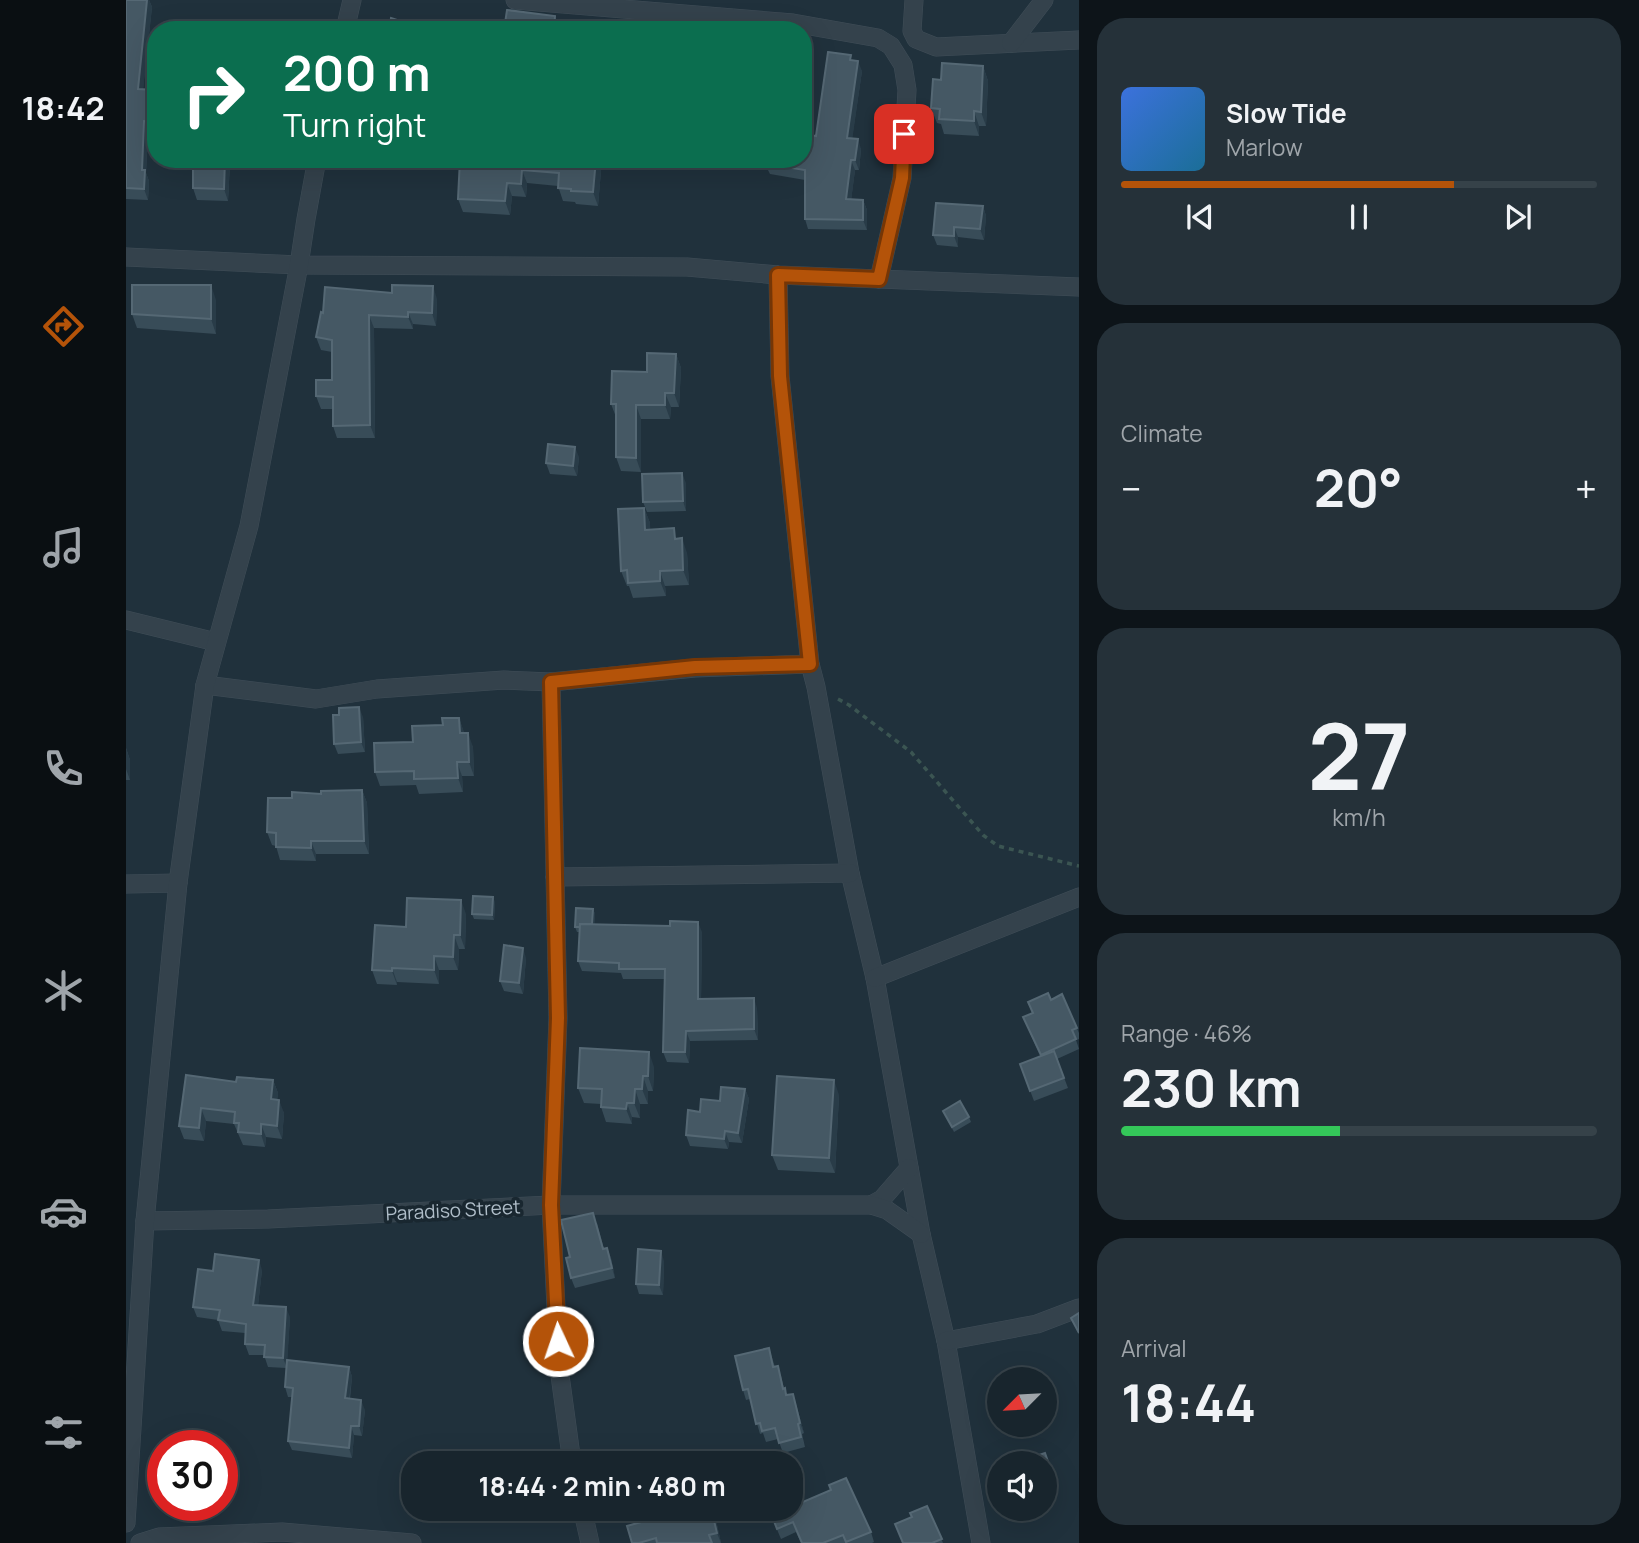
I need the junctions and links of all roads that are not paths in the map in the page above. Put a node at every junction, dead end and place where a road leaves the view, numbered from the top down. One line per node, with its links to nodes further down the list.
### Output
1 (352, 0): 5 (street)
2 (515, 0): 6 (street)
3 (914, 0): 9 (street)
4 (1044, 0): 9 (street)
5 (347, 21)
6 (769, 21)
7 (812, 26): 14 (street)
8 (1079, 40): 9 (street)
9 (1011, 43)
10 (315, 168): 12 (street)
11 (126, 257): 12 (street)
12 (299, 265): 13 (street); 17 (street)
13 (778, 275): 14 (street); 18 (street)
14 (879, 279): 15 (street)
15 (1079, 287)
16 (126, 620): 17 (street)
17 (216, 642): 20 (street)
18 (810, 664): 19 (street); 21 (street)
19 (551, 682): 20 (street); 22 (street)
20 (205, 685): 23 (street)
21 (850, 873): 22 (street); 26 (street)
22 (555, 877): 28 (street)
23 (178, 883): 24 (street); 30 (street)
24 (126, 884)
25 (1079, 897): 26 (street)
26 (875, 978): 27 (street)
27 (909, 1168): 29 (street); 31 (street)
28 (551, 1205): 29 (street, Paradiso Street); 30 (street, Paradiso Street); 34 (street)
29 (872, 1205): 31 (street, Paradiso Street)
30 (145, 1221): 36 (street)
31 (921, 1234): 33 (street)
32 (1079, 1308): 33 (street)
33 (946, 1341): 40 (street)
34 (570, 1451)
35 (585, 1521): 39 (street)
36 (126, 1523)
37 (140, 1543): 38 (street)
38 (412, 1543)
39 (590, 1543)
40 (981, 1543)

